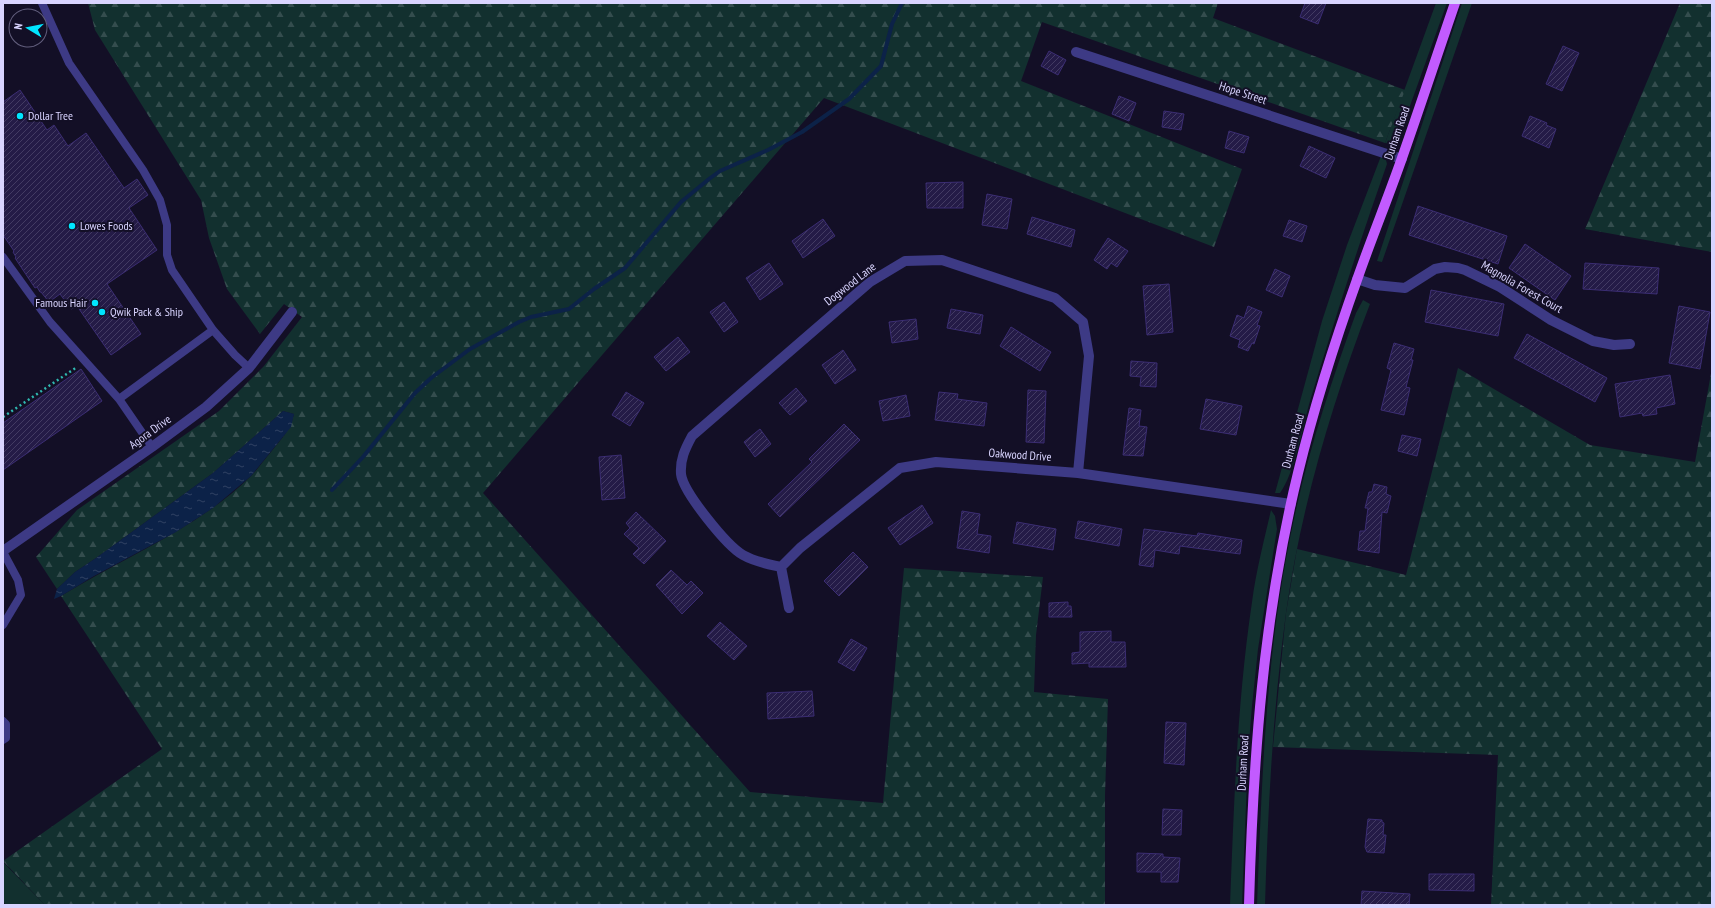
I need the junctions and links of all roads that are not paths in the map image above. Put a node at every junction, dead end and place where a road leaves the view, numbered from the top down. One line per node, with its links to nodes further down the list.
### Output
1 (42, 3): 8 (lane)
2 (1455, 3): 4 (main road, Durham Road)
3 (1076, 52): 4 (street, Hope Street)
4 (1402, 159): 6 (main road, Durham Road)
5 (3, 257): 11 (lane)
6 (1357, 279): 9 (street, Magnolia Forest Court); 14 (main road, Durham Road)
7 (292, 312): 10 (street, Agora Drive)
8 (213, 330): 10 (lane); 11 (lane)
9 (1630, 344)
10 (249, 368): 12 (street, Agora Drive)
11 (119, 399): 12 (lane)
12 (152, 447): 15 (street, Agora Drive)
13 (1078, 472): 14 (street, Oakwood Drive); 16 (street, Oakwood Drive); 16 (street, Dogwood Lane)
14 (1291, 504): 21 (main road, Durham Road)
15 (3, 552): 18 (lane)
16 (781, 567): 17 (street)
17 (789, 608)
18 (3, 625)
19 (3, 721): 20 (lane)
20 (3, 740)
21 (1249, 905)

